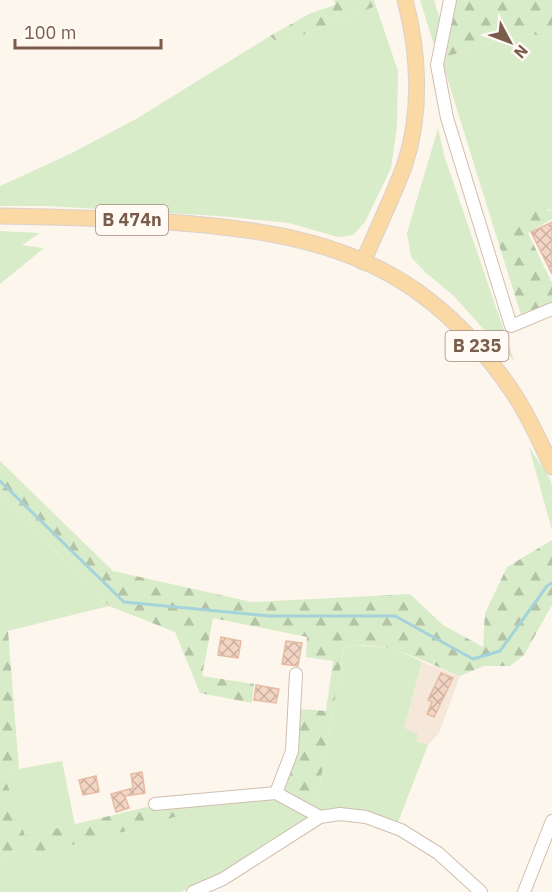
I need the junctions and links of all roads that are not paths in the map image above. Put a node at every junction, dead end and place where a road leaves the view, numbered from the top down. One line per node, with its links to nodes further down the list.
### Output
1 (405, 0): 4 (main road)
2 (450, 0): 5 (street)
3 (0, 216): 4 (main road, B 474n)
4 (363, 262): 6 (main road, B 235)
5 (552, 309)
6 (552, 467)
7 (296, 674): 8 (street)
8 (276, 793): 9 (street); 10 (street)
9 (155, 804)
10 (320, 816): 12 (street); 13 (street)
11 (552, 821): 14 (street)
12 (193, 892)
13 (480, 892)
14 (524, 892)

